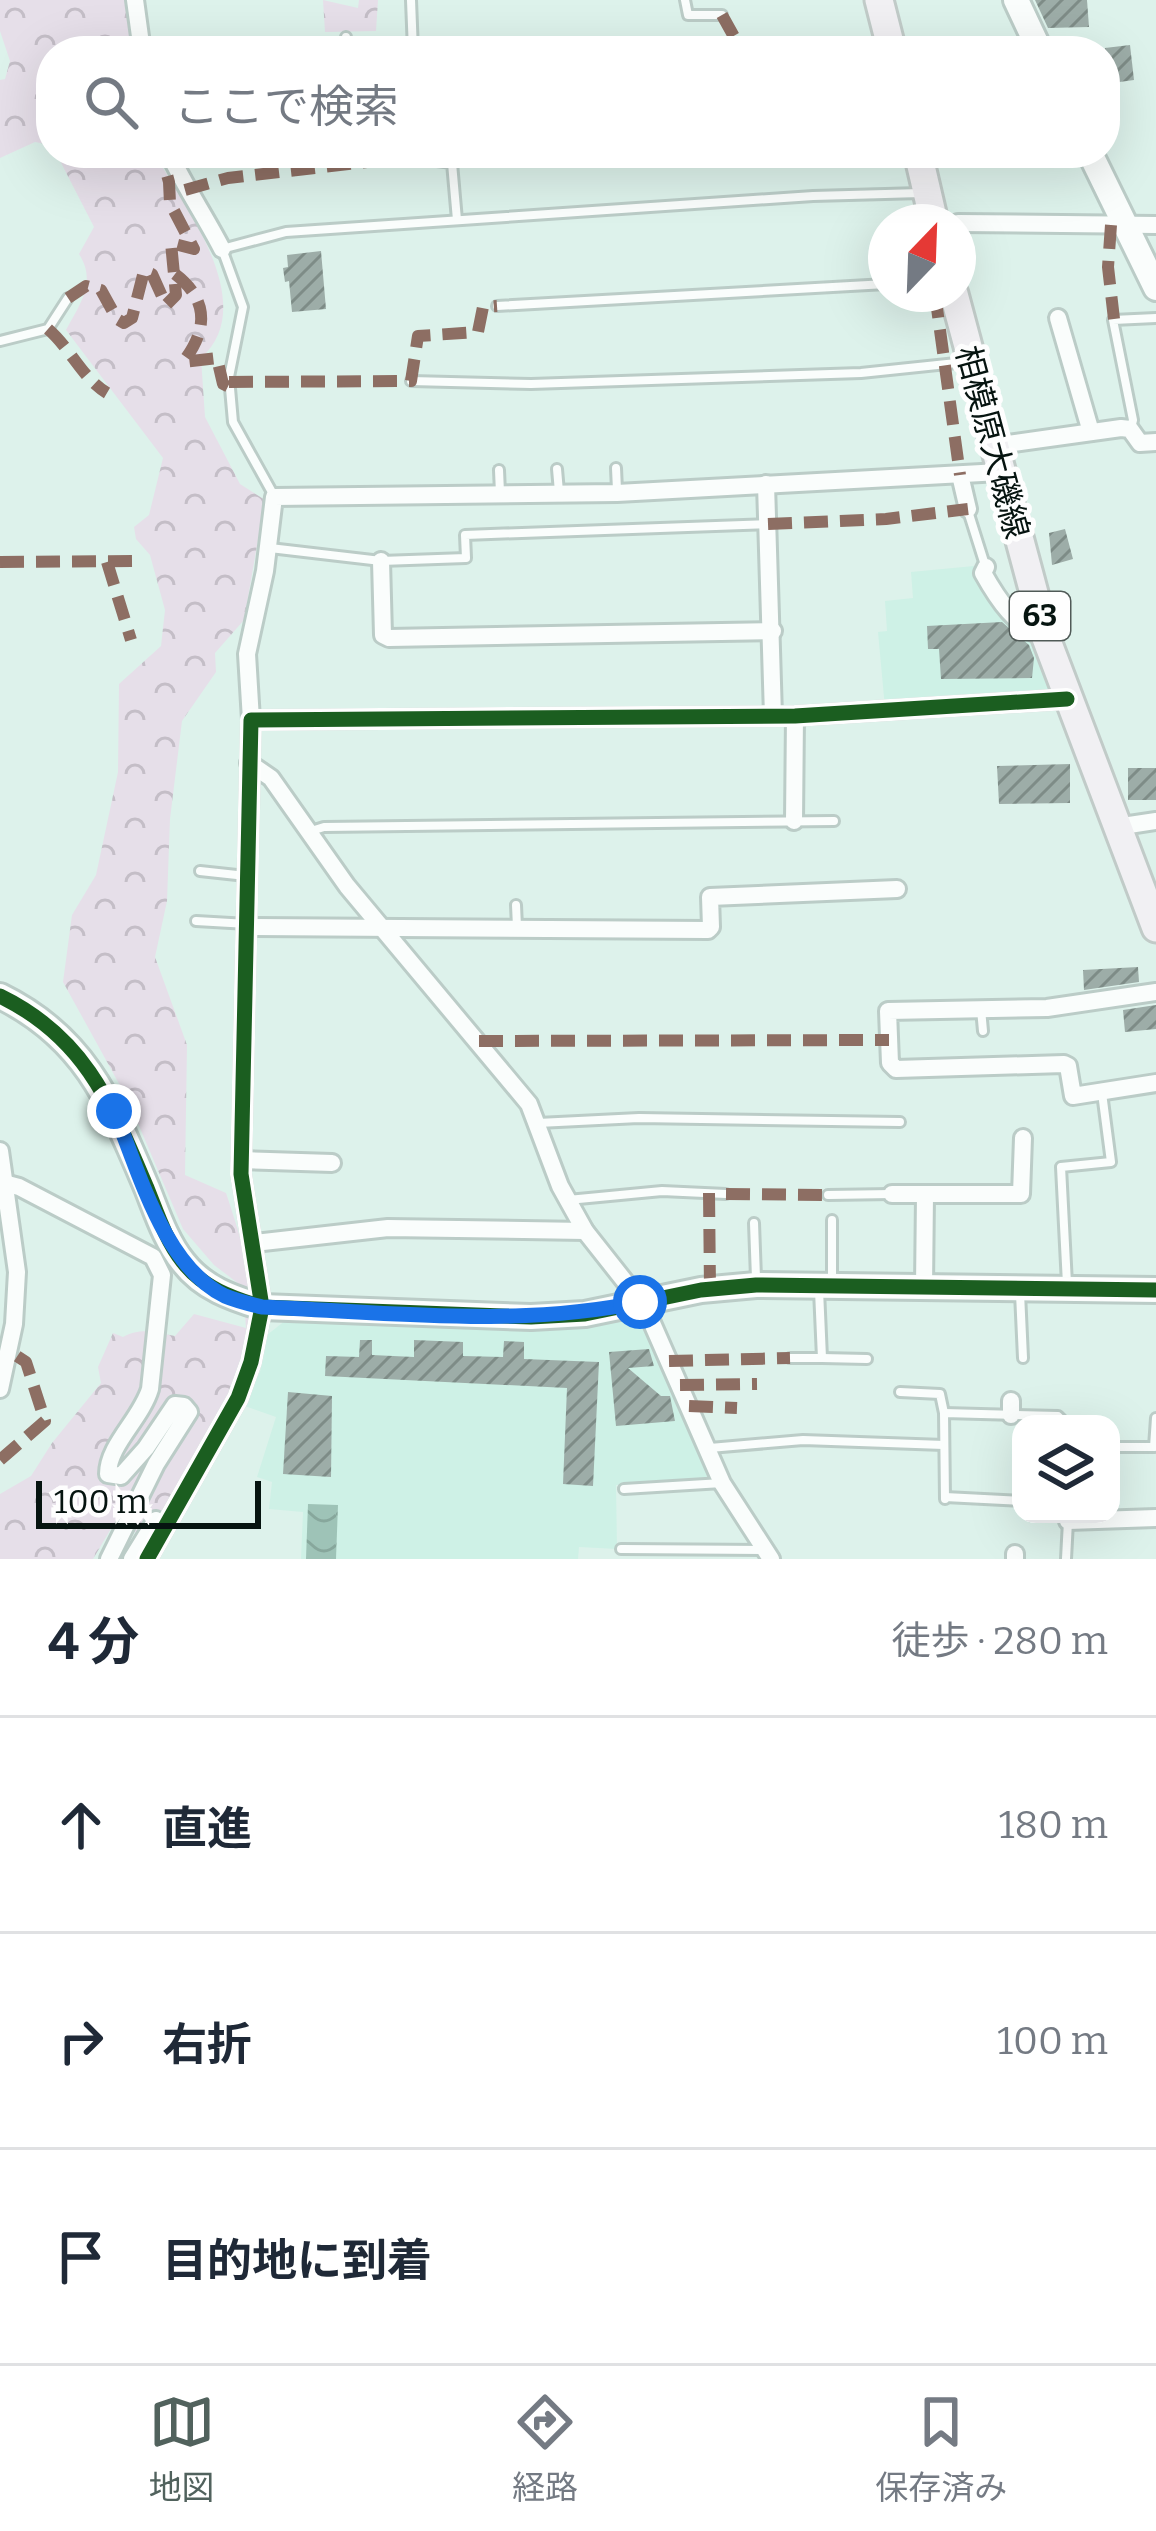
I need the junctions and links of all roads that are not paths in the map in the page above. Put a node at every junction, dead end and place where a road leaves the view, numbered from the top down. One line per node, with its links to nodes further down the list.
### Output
1 (135, 0): 7 (street)
2 (411, 0): 8 (lane)
3 (685, 0): 6 (lane)
4 (879, 0): 9 (main road)
5 (1016, 0): 10 (street)
6 (722, 15)
7 (140, 36)
8 (412, 36)
9 (888, 36)
10 (1033, 36)
11 (175, 168): 21 (street)
12 (452, 168): 17 (lane)
13 (922, 168): 15 (main road)
14 (1097, 168): 20 (street)
15 (928, 193): 16 (main road); 17 (lane)
16 (931, 204)
17 (458, 220): 21 (lane)
18 (976, 223): 20 (street)
19 (1156, 225): 20 (street)
20 (1125, 226): 23 (street)
21 (222, 250): 46 (lane)
22 (868, 285): 25 (lane)
23 (1156, 287)
24 (68, 298): 31 (lane)
25 (570, 302): 26 (lane); 28 (lane)
26 (497, 306)
27 (959, 312): 32 (main road, 相模原大磯線 / 63)
28 (571, 316)
29 (1058, 318): 35 (street)
30 (1156, 318): 34 (lane)
31 (0, 341)
32 (972, 361): 33 (lane); 37 (main road, 相模原大磯線 / 63)
33 (411, 381)
34 (1130, 429): 35 (street); 36 (street)
35 (1091, 432): 37 (street)
36 (1156, 442)
37 (997, 459): 41 (street); 53 (main road, 相模原大磯線 / 63)
38 (616, 468): 43 (lane)
39 (557, 469): 44 (lane)
40 (499, 470): 45 (lane)
41 (960, 475): 42 (street); 47 (street)
42 (766, 484): 43 (street); 48 (street)
43 (617, 493): 44 (street)
44 (559, 495): 45 (street)
45 (500, 496): 46 (street)
46 (274, 497): 49 (street)
47 (968, 509): 51 (lane)
48 (768, 524): 50 (lane); 52 (street)
49 (268, 548): 50 (lane); 57 (street)
50 (382, 561): 52 (street)
51 (986, 567): 53 (street)
52 (773, 631): 55 (street)
53 (1046, 638): 54 (main road, 相模原大磯線 / 63)
54 (1067, 699): 56 (street); 62 (main road, 相模原大磯線 / 63)
55 (773, 716): 56 (street); 57 (street)
56 (795, 716): 59 (street)
57 (251, 720): 58 (street)
58 (249, 763): 63 (street); 65 (street)
59 (794, 821): 60 (lane); 63 (lane)
60 (834, 821)
61 (1156, 821): 62 (street)
62 (1117, 827): 71 (main road, 相模原大磯線 / 63)
63 (307, 832): 72 (street)
64 (200, 872): 65 (lane)
65 (248, 876): 69 (street)
66 (888, 894): 70 (street)
67 (516, 905): 70 (lane)
68 (199, 919): 69 (lane)
69 (248, 925): 72 (street); 83 (street)
70 (517, 928): 72 (street)
71 (1156, 928)
72 (383, 929): 80 (street)
73 (1156, 992): 75 (street)
74 (0, 996): 104 (street)
75 (981, 1009): 76 (lane); 78 (street)
76 (982, 1031)
77 (1156, 1083): 78 (street)
78 (1102, 1092): 92 (lane)
79 (899, 1122): 80 (lane)
80 (537, 1123): 90 (street)
81 (1020, 1148): 89 (street)
82 (0, 1151): 85 (street)
83 (241, 1160): 84 (street); 96 (street)
84 (323, 1160)
85 (2, 1183): 110 (street); 130 (street)
86 (726, 1194): 90 (lane)
87 (892, 1194): 88 (lane); 89 (street)
88 (828, 1195)
89 (925, 1195): 99 (street)
90 (567, 1200): 95 (street)
91 (754, 1223): 97 (lane)
92 (1065, 1226): 93 (lane); 101 (lane)
93 (1078, 1226)
94 (844, 1229): 98 (lane)
95 (585, 1231): 96 (street); 103 (street)
96 (254, 1243): 104 (street)
97 (756, 1285): 98 (street); 103 (street)
98 (826, 1285): 99 (street); 106 (lane)
99 (924, 1287): 100 (street)
100 (1019, 1288): 101 (street); 107 (lane)
101 (1067, 1289): 102 (street)
102 (1156, 1290)
103 (640, 1302): 104 (street); 118 (street)
104 (262, 1307): 122 (street)
105 (790, 1358): 106 (lane)
106 (822, 1358): 108 (lane)
107 (1023, 1358)
108 (867, 1359)
109 (943, 1380): 112 (lane)
110 (0, 1389)
111 (900, 1392): 112 (lane)
112 (940, 1394): 113 (lane)
113 (944, 1413): 114 (lane); 116 (lane)
114 (1052, 1415)
115 (1156, 1418): 119 (lane)
116 (944, 1445): 118 (lane); 123 (lane)
117 (1120, 1448): 119 (lane)
118 (709, 1449): 120 (street)
119 (1155, 1452)
120 (722, 1483): 121 (lane); 129 (street)
121 (624, 1489)
122 (180, 1500): 131 (street); 132 (street)
123 (1012, 1501)
124 (1120, 1518): 125 (street)
125 (1156, 1518)
126 (1068, 1523): 133 (lane)
127 (621, 1549): 128 (lane)
128 (638, 1554): 129 (lane)
129 (769, 1555)
130 (109, 1559)
131 (132, 1559)
132 (147, 1559)
133 (1066, 1559)

